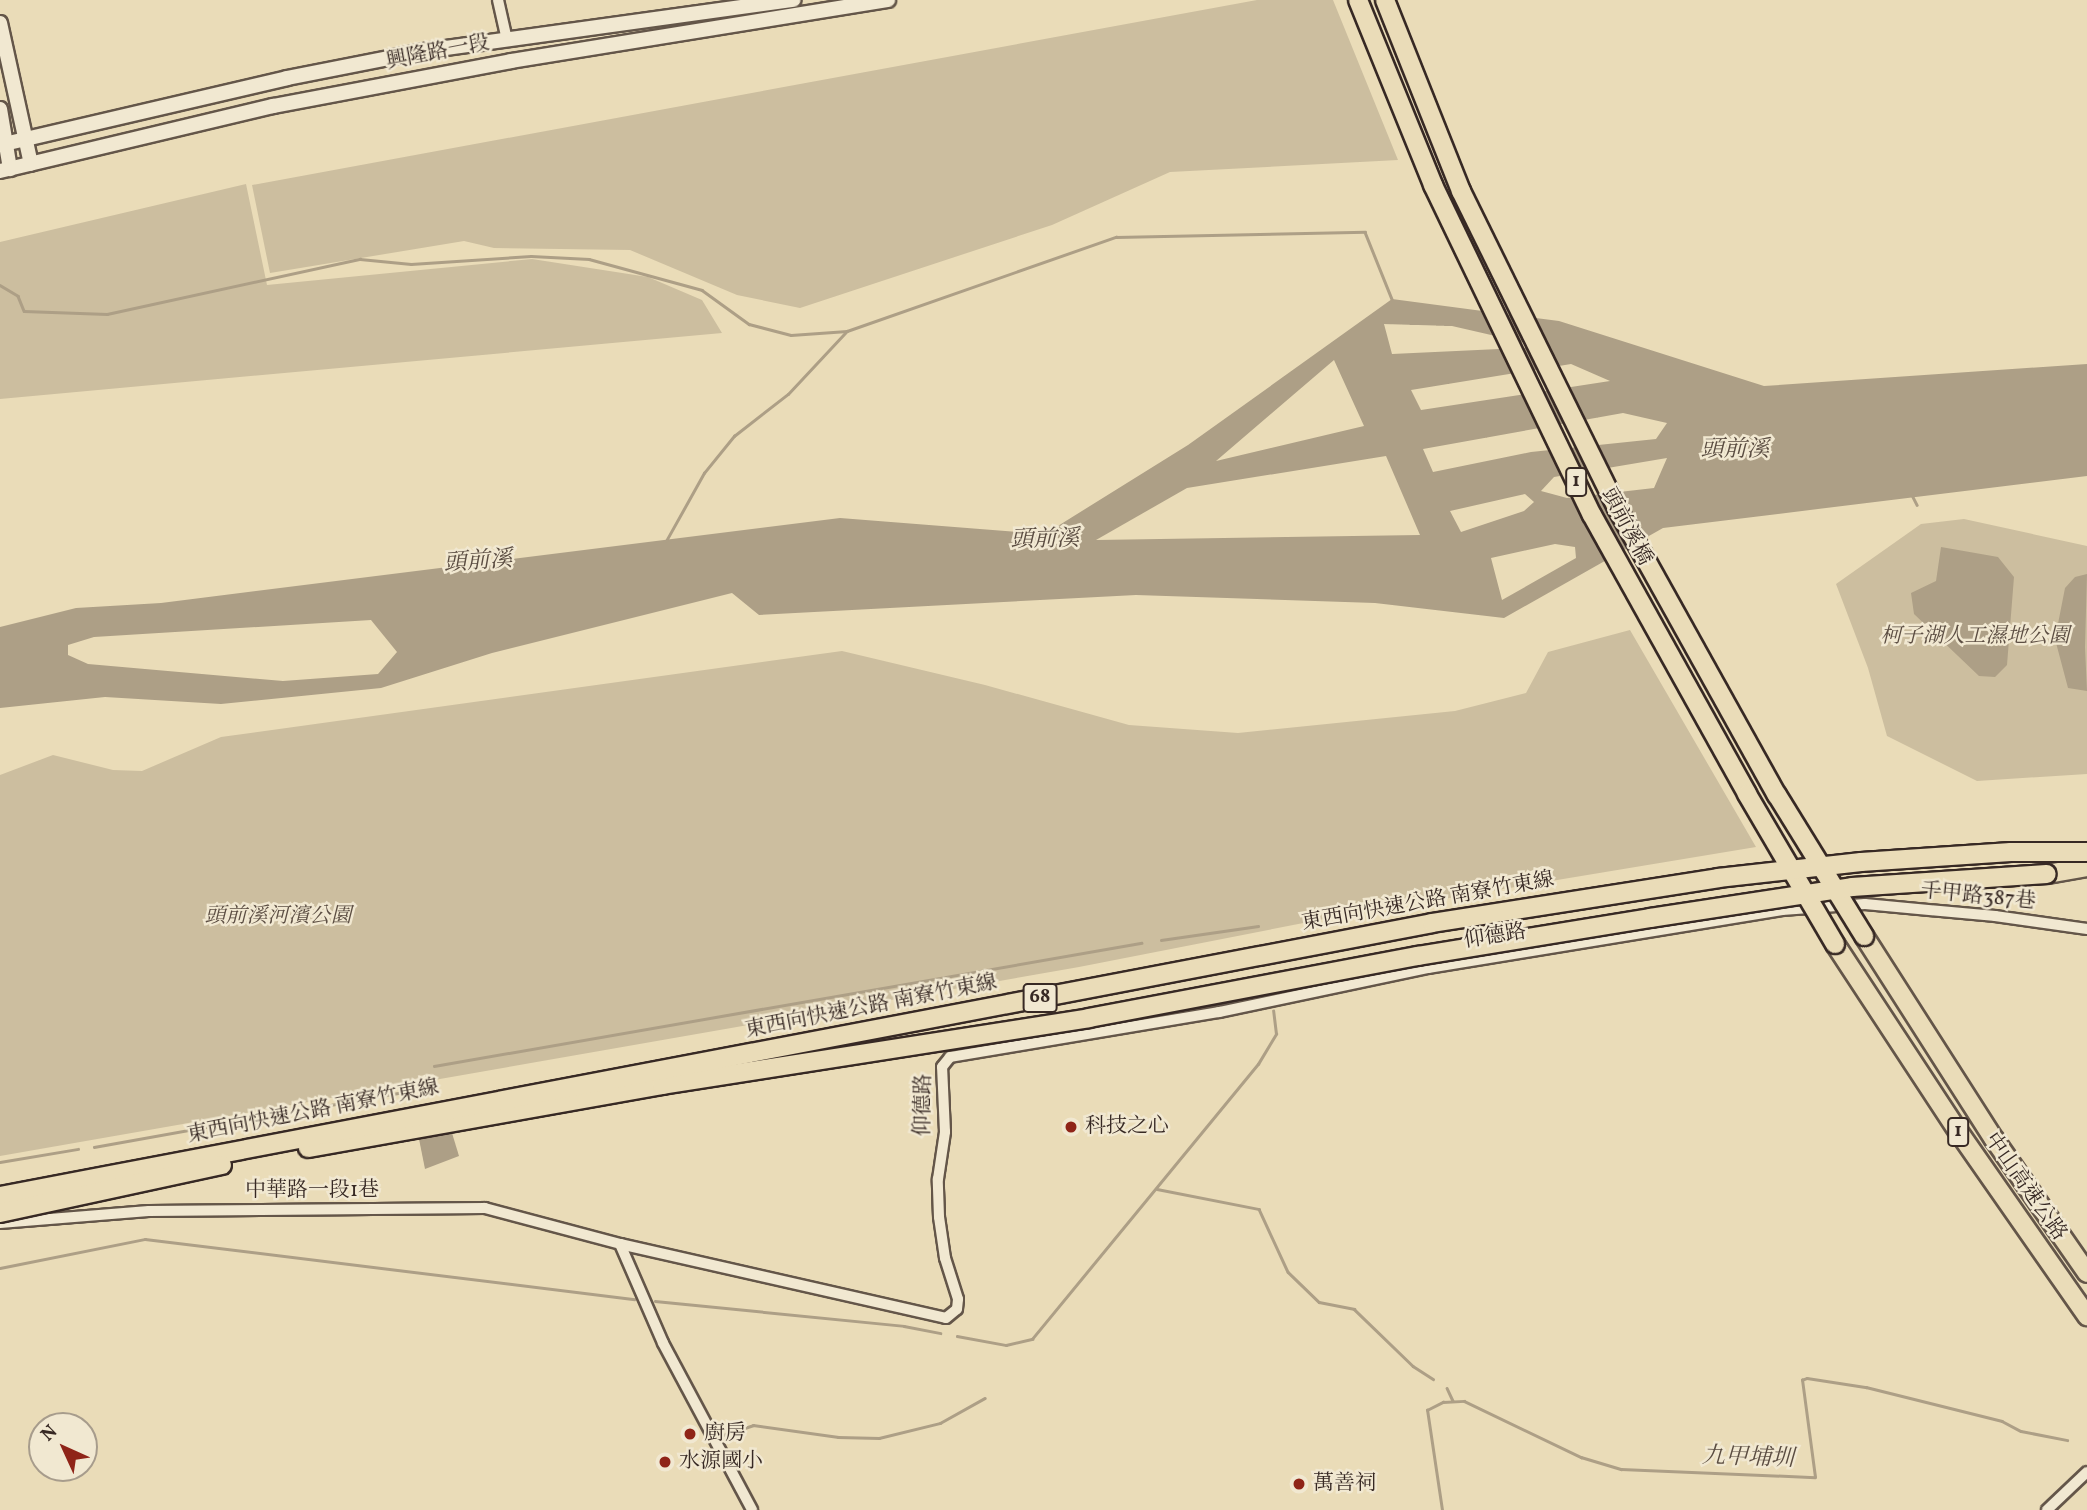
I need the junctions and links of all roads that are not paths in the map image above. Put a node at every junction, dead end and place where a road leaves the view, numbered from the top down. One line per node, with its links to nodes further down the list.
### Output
1 (498, 0): 7 (street)
2 (793, 0): 7 (street, 興隆路一段)
3 (888, 0): 11 (street, 興隆路一段)
4 (1358, 0): 20 (highway, 頭前溪橋 / 1, bridge)
5 (1385, 0): 19 (highway, 頭前溪橋 / 1, bridge)
6 (0, 23): 9 (street)
7 (508, 40): 9 (street, 興隆路一段)
8 (0, 109): 10 (street)
9 (25, 140): 10 (street, 興隆路一段); 11 (street)
10 (3, 144): 12 (street)
11 (31, 164): 12 (street, 興隆路一段)
12 (5, 170)
13 (2087, 852): 21 (highway, 東西向快速公路 南寮竹東線 / 68, bridge)
14 (2087, 867): 15 (highway, 東西向快速公路 南寮竹東線 / 68)
15 (2047, 874): 16 (highway); 22 (highway, 東西向快速公路 南寮竹東線 / 68, bridge)
16 (2087, 876)
17 (1865, 904): 18 (street, 千甲路387巷); 24 (street, 仰德路)
18 (2087, 929)
19 (1864, 936): 25 (highway, 中山高速公路 / 1)
20 (1835, 944): 26 (highway, 中山高速公路 / 1)
21 (0, 1196)
22 (0, 1213)
23 (0, 1223): 24 (street, 中華路一段1巷)
24 (620, 1244): 28 (street)
25 (2087, 1273)
26 (2087, 1315)
27 (2087, 1472): 29 (street)
28 (752, 1510)
29 (2047, 1510)

